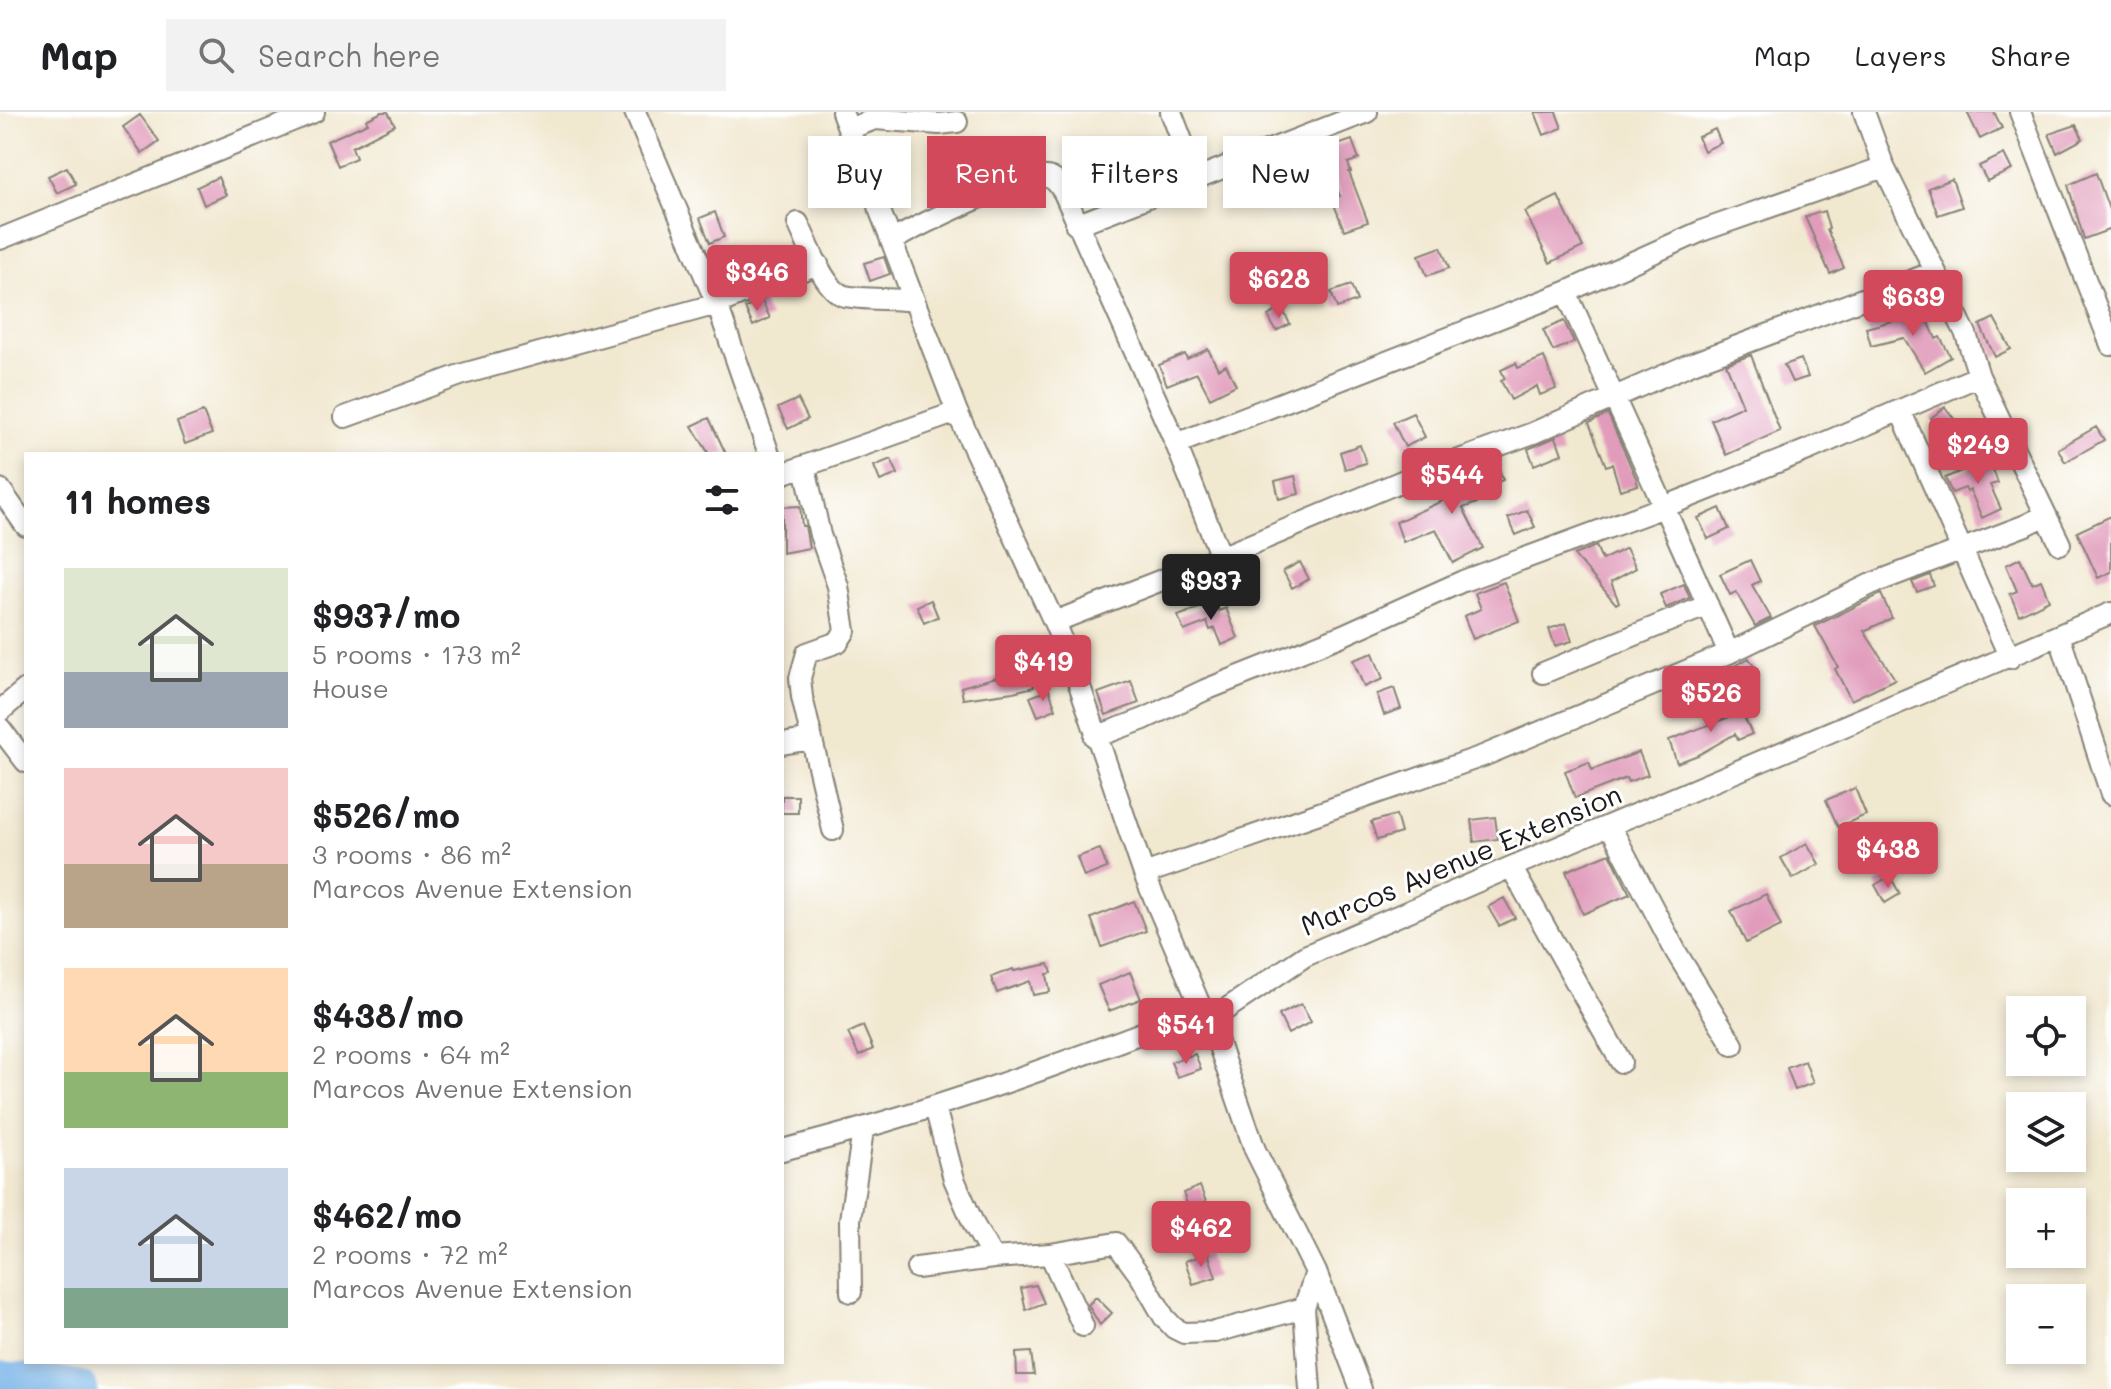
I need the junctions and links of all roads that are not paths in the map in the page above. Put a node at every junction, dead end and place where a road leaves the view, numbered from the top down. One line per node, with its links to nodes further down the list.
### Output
1 (314, 112): 15 (street)
2 (635, 112): 21 (street)
3 (1171, 112): 9 (street)
4 (1367, 112): 11 (street)
5 (1864, 112): 10 (street)
6 (2020, 112): 22 (street)
7 (845, 120): 8 (street); 16 (street)
8 (957, 122)
9 (1180, 136)
10 (1884, 167): 18 (street); 19 (street)
11 (1207, 173)
12 (1118, 208): 14 (street)
13 (798, 223): 17 (street)
14 (1076, 225): 16 (street); 28 (street)
15 (0, 239)
16 (891, 241): 20 (street)
17 (818, 264): 20 (street); 21 (street)
18 (1934, 272): 23 (street); 24 (street)
19 (1566, 292): 24 (street); 28 (street)
20 (914, 301): 26 (street)
21 (717, 304): 27 (street); 29 (street)
22 (2111, 345)
23 (1979, 376): 25 (street); 34 (street)
24 (1615, 396): 33 (street); 38 (street)
25 (1900, 410): 33 (street); 37 (street)
26 (957, 412): 30 (street); 41 (street)
27 (345, 417)
28 (1176, 444): 38 (street)
29 (768, 452)
30 (805, 467): 31 (street); 50 (street)
31 (784, 473)
32 (0, 489): 35 (street)
33 (1664, 507): 39 (street); 49 (street)
34 (2046, 515): 36 (street); 37 (street)
35 (24, 523)
36 (2060, 544)
37 (1961, 549): 43 (street); 44 (street)
38 (1221, 557): 41 (street)
39 (1708, 605): 43 (street); 45 (street)
40 (2111, 613): 42 (street, Marcos Avenue Extension)
41 (1054, 622): 49 (street)
42 (2059, 635): 44 (street, Marcos Avenue Extension); 53 (street)
43 (1729, 653): 57 (street)
44 (2010, 658): 54 (street, Marcos Avenue Extension)
45 (1543, 673)
46 (24, 691): 47 (street)
47 (0, 711)
48 (0, 728): 52 (street)
49 (1095, 737): 57 (street)
50 (811, 739): 51 (street); 55 (street)
51 (784, 744)
52 (24, 759)
53 (2111, 794)
54 (1610, 826): 56 (street, Marcos Avenue Extension); 59 (street)
55 (833, 830)
56 (1511, 867): 58 (street, Marcos Avenue Extension); 60 (street)
57 (1144, 874): 58 (street)
58 (1206, 1015): 61 (street, Marcos Avenue Extension); 67 (street)
59 (1733, 1045)
60 (1621, 1062)
61 (935, 1107): 62 (street, Marcos Avenue Extension); 65 (street)
62 (863, 1130): 63 (street, Marcos Avenue Extension); 68 (street)
63 (784, 1150)
64 (1050, 1254): 65 (street); 69 (street); 70 (street)
65 (993, 1258): 66 (street)
66 (917, 1268)
67 (1316, 1272): 69 (street); 72 (street)
68 (851, 1292)
69 (1304, 1308): 71 (street)
70 (1083, 1326)
71 (1310, 1389)
72 (1361, 1389)

